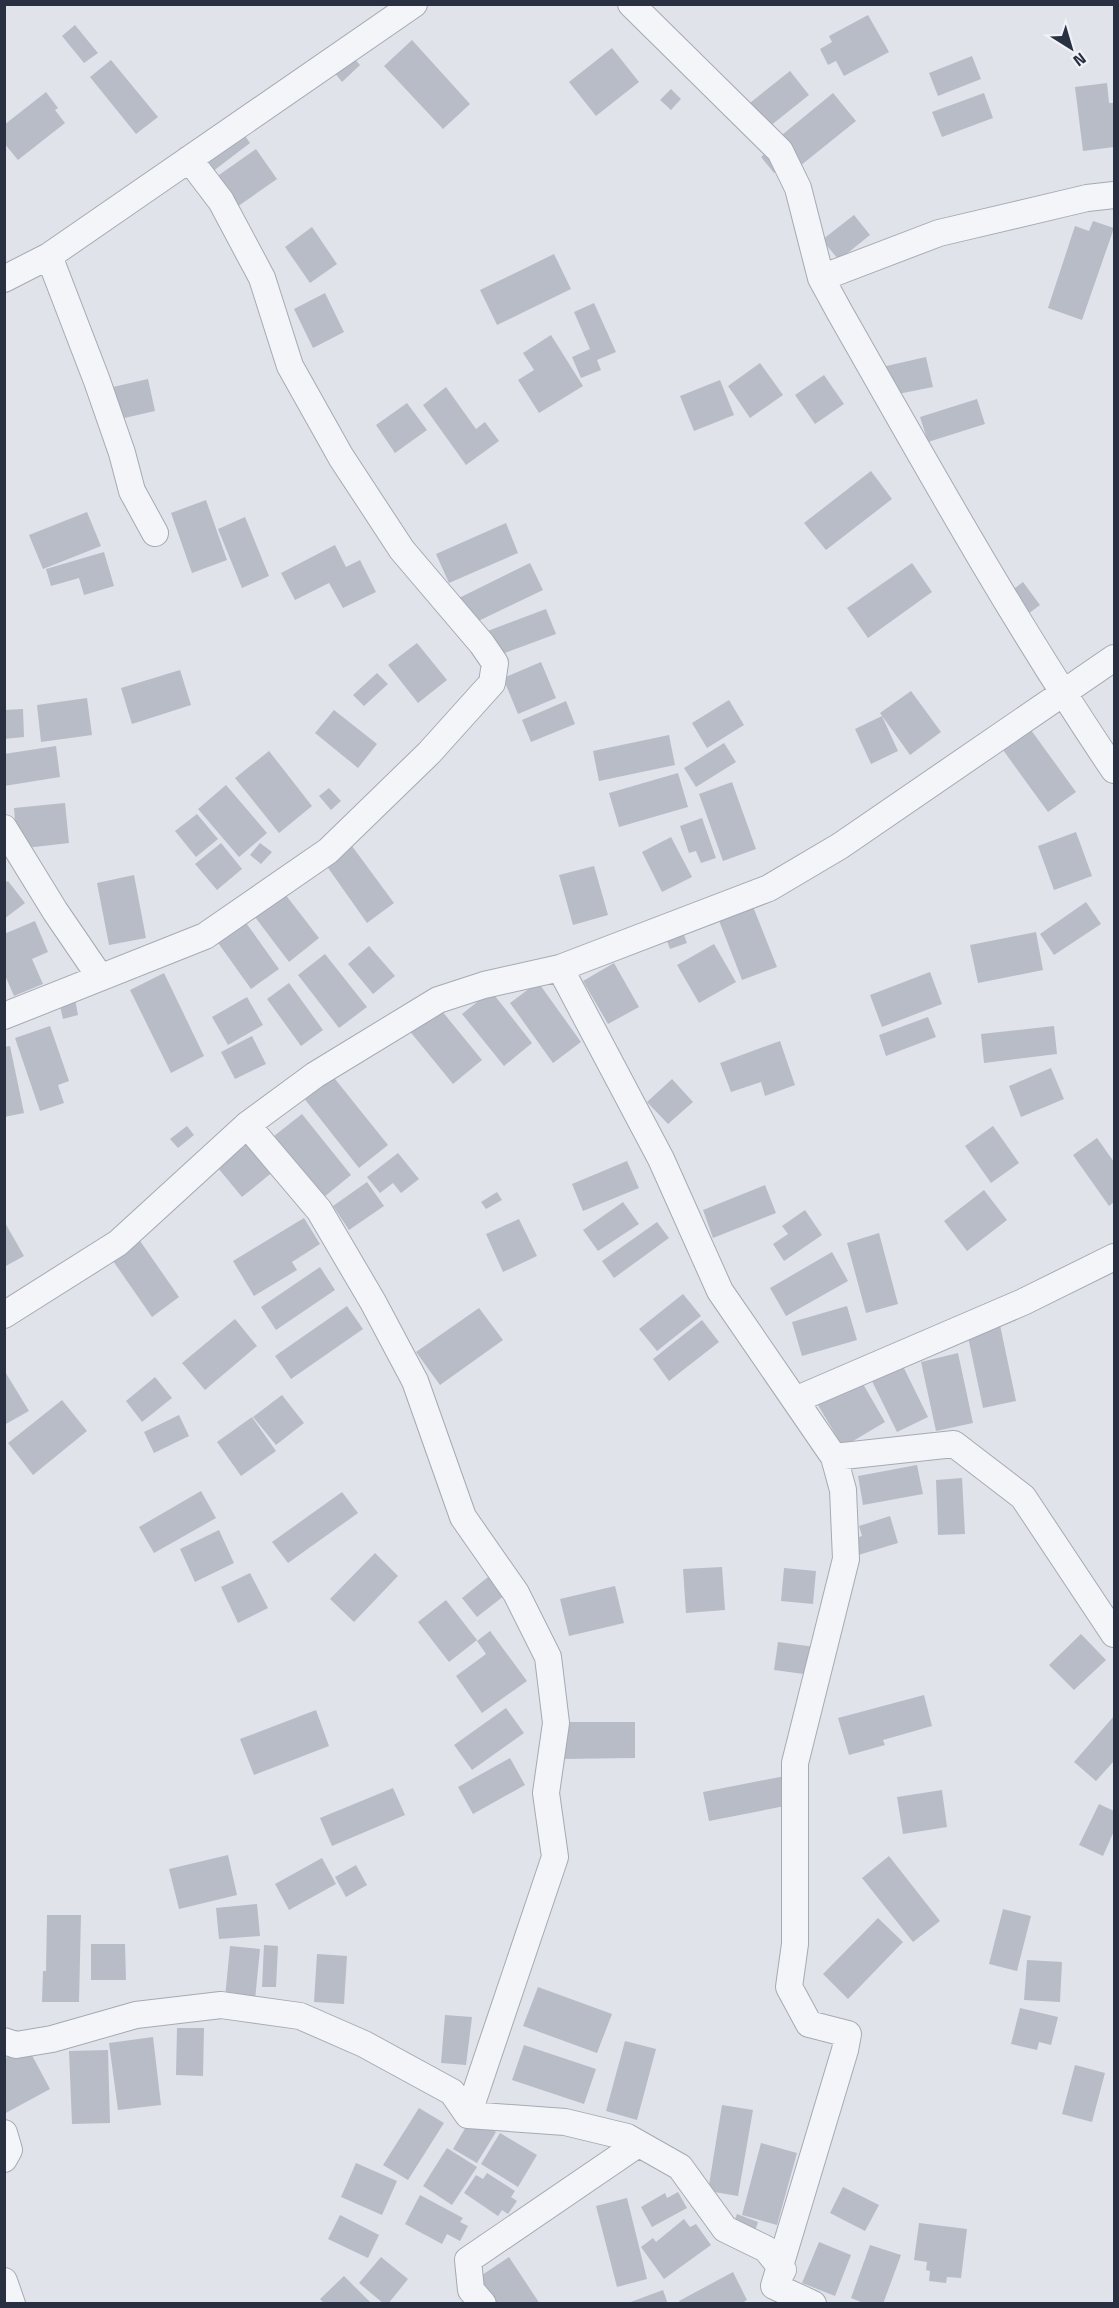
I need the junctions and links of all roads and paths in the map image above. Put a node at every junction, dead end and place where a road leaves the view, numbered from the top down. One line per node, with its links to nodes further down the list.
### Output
1 (414, 4): 3 (street)
2 (631, 4): 6 (street)
3 (189, 159): 5 (street); 14 (street)
4 (1114, 195): 6 (street)
5 (49, 256): 7 (street); 8 (street)
6 (821, 278): 10 (street)
7 (4, 279)
8 (156, 533)
9 (1114, 658): 10 (street)
10 (1063, 694): 11 (street); 13 (street)
11 (1114, 770)
12 (4, 828): 14 (street)
13 (560, 968): 16 (street); 19 (street)
14 (100, 977): 15 (street)
15 (4, 1016)
16 (247, 1125): 18 (street); 23 (street)
17 (1114, 1257): 19 (street)
18 (4, 1316)
19 (795, 1400): 20 (street)
20 (834, 1457): 21 (street); 28 (street)
21 (1114, 1634)
22 (4, 2041): 23 (street)
23 (468, 2115): 25 (street)
24 (4, 2133): 26 (street)
25 (638, 2144): 28 (street); 30 (street)
26 (4, 2159)
27 (4, 2281): 29 (street)
28 (774, 2286): 31 (street)
29 (12, 2304)
30 (483, 2304)
31 (813, 2304)

